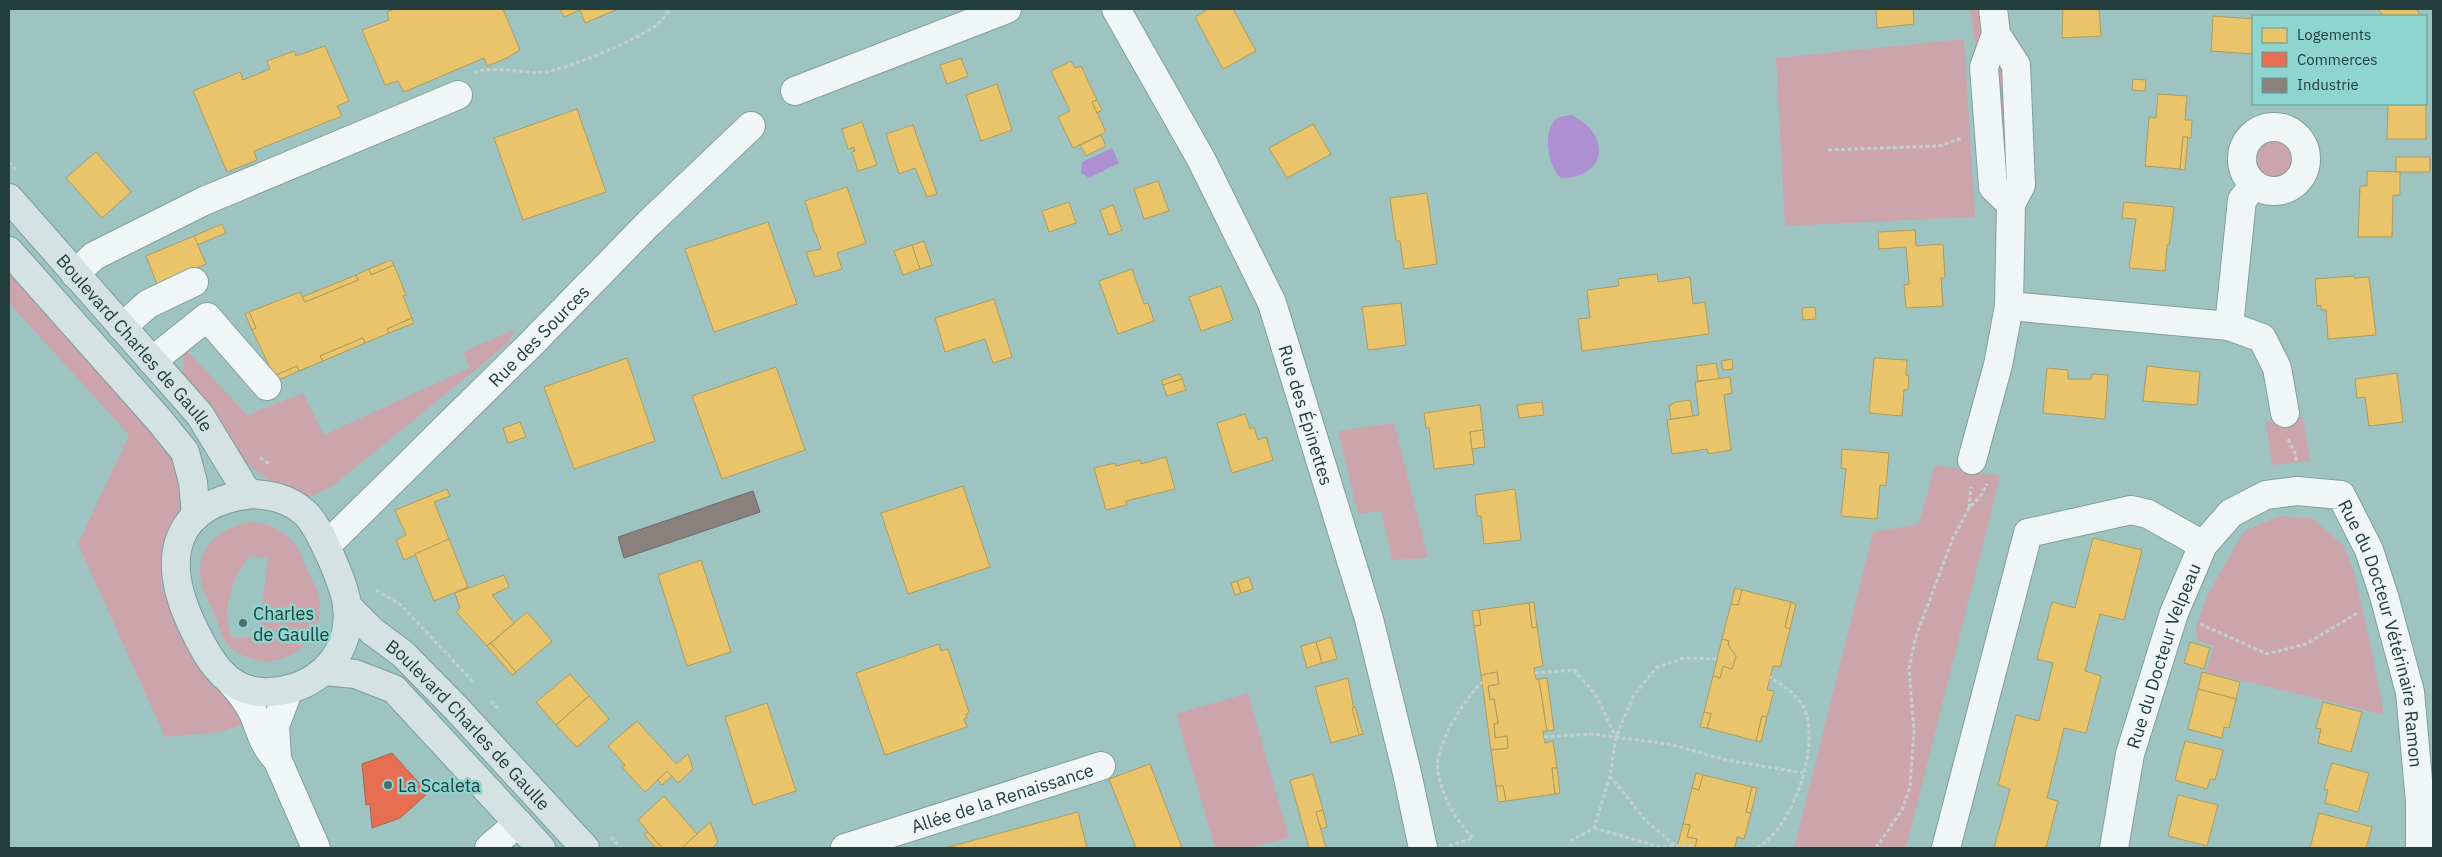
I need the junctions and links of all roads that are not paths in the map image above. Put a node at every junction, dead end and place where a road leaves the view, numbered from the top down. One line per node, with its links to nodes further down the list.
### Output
1 (1007, 9): 5 (street)
2 (1116, 9): 37 (street, Rue des Épinettes)
3 (1994, 21): 9 (street); 9 (street)
4 (463, 85): 11 (street)
5 (795, 91)
6 (751, 126): 24 (street, Rue des Sources)
7 (2254, 185): 15 (street)
8 (9, 198): 11 (main road, Boulevard Charles de Gaulle)
9 (2011, 204): 13 (street)
10 (9, 251): 22 (main road, Boulevard Charles de Gaulle)
11 (75, 274): 14 (main road, Boulevard Charles de Gaulle)
12 (194, 282): 14 (street)
13 (2009, 306): 15 (street); 19 (street)
14 (122, 326): 16 (main road, Boulevard Charles de Gaulle)
15 (2229, 326): 18 (street)
16 (152, 361): 17 (street); 20 (main road, Boulevard Charles de Gaulle)
17 (267, 386)
18 (2285, 413)
19 (1972, 460)
20 (252, 494): 22 (main road); 24 (main road)
21 (2266, 496): 23 (street, Rue du Docteur Velpeau); 40 (street, Rue du Docteur Vétérinaire Ramon)
22 (196, 516): 27 (main road)
23 (2203, 545): 38 (street); 39 (street, Rue du Docteur Velpeau)
24 (326, 546): 25 (main road)
25 (347, 606): 26 (main road); 35 (main road, Boulevard Charles de Gaulle)
26 (325, 671): 28 (main road); 31 (main road, Boulevard Charles de Gaulle)
27 (231, 682): 28 (main road); 29 (street)
28 (289, 690): 29 (street)
29 (277, 759): 32 (street)
30 (1101, 766): 36 (street, Allée de la Renaissance)
31 (518, 823): 33 (street); 34 (main road, Boulevard Charles de Gaulle)
32 (316, 848)
33 (489, 848)
34 (541, 848)
35 (585, 848)
36 (845, 848)
37 (1423, 848)
38 (1946, 848)
39 (2114, 848)
40 (2420, 848)

